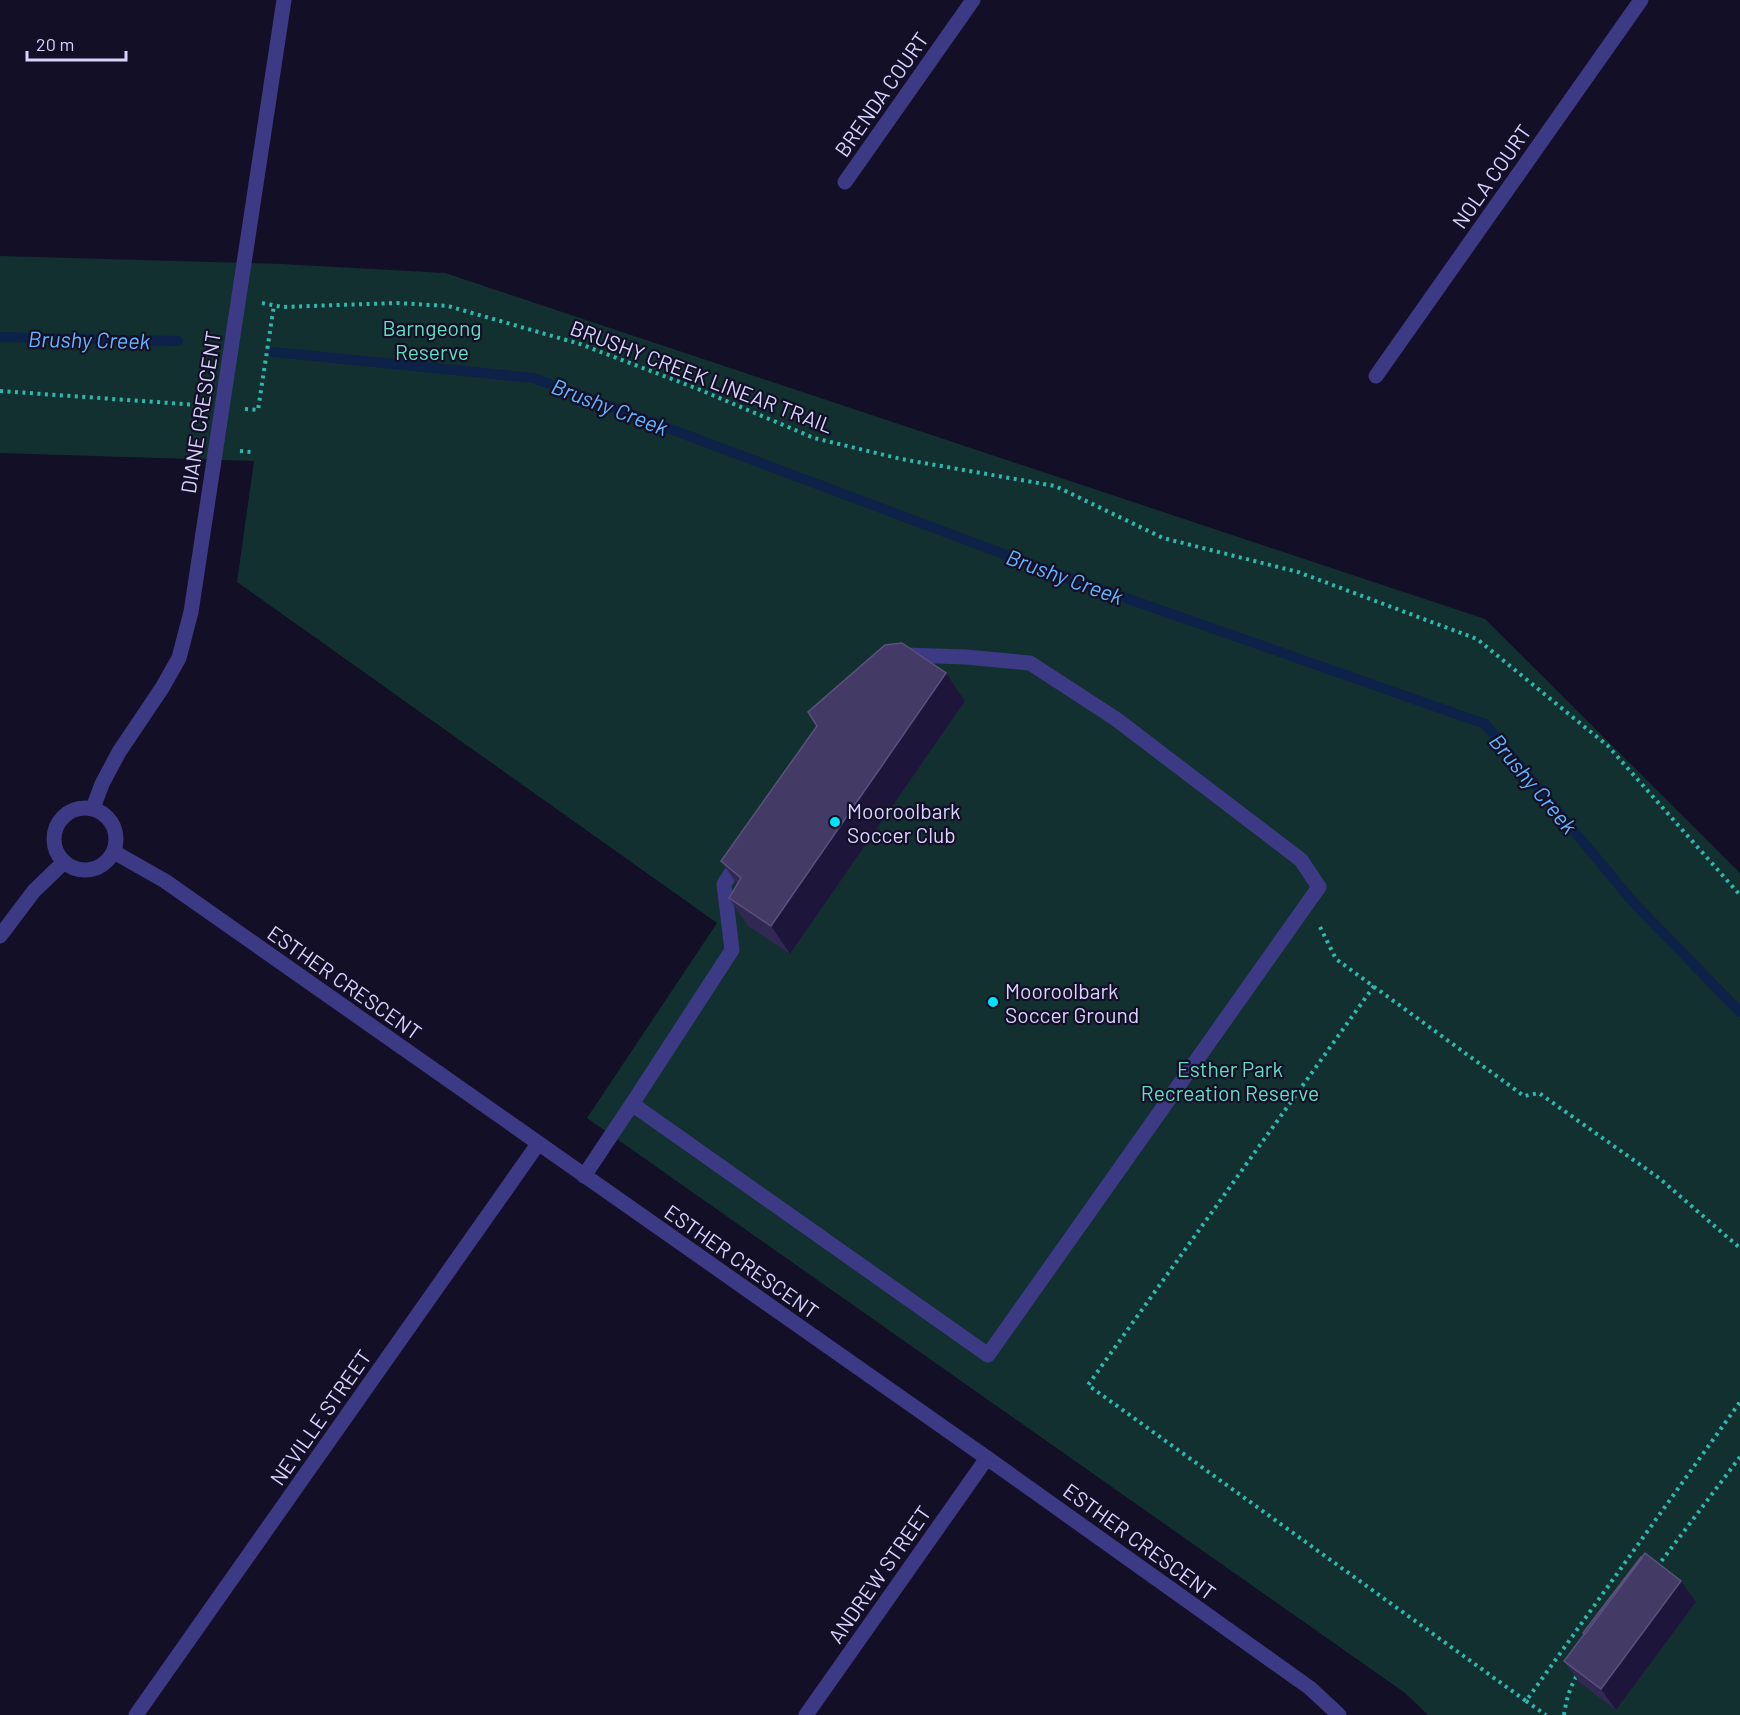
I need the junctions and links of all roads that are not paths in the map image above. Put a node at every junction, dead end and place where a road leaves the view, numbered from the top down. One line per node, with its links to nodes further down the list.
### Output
1 (284, 0): 7 (street, DIANE CRESCENT)
2 (973, 0): 4 (street, BRENDA COURT)
3 (1641, 0): 5 (street, NOLA COURT)
4 (845, 182)
5 (1376, 376)
6 (889, 670): 12 (street)
7 (93, 808): 9 (street); 10 (street)
8 (748, 844): 12 (street)
9 (114, 852): 10 (street); 13 (street, ESTHER CRESCENT)
10 (64, 862): 11 (street)
11 (0, 936)
12 (632, 1104): 14 (street)
13 (538, 1144): 14 (street, ESTHER CRESCENT); 16 (street, NEVILLE STREET)
14 (584, 1176): 15 (street, ESTHER CRESCENT)
15 (987, 1458): 17 (street, ANDREW STREET); 18 (street, ESTHER CRESCENT)
16 (136, 1715)
17 (806, 1715)
18 (1339, 1715)

